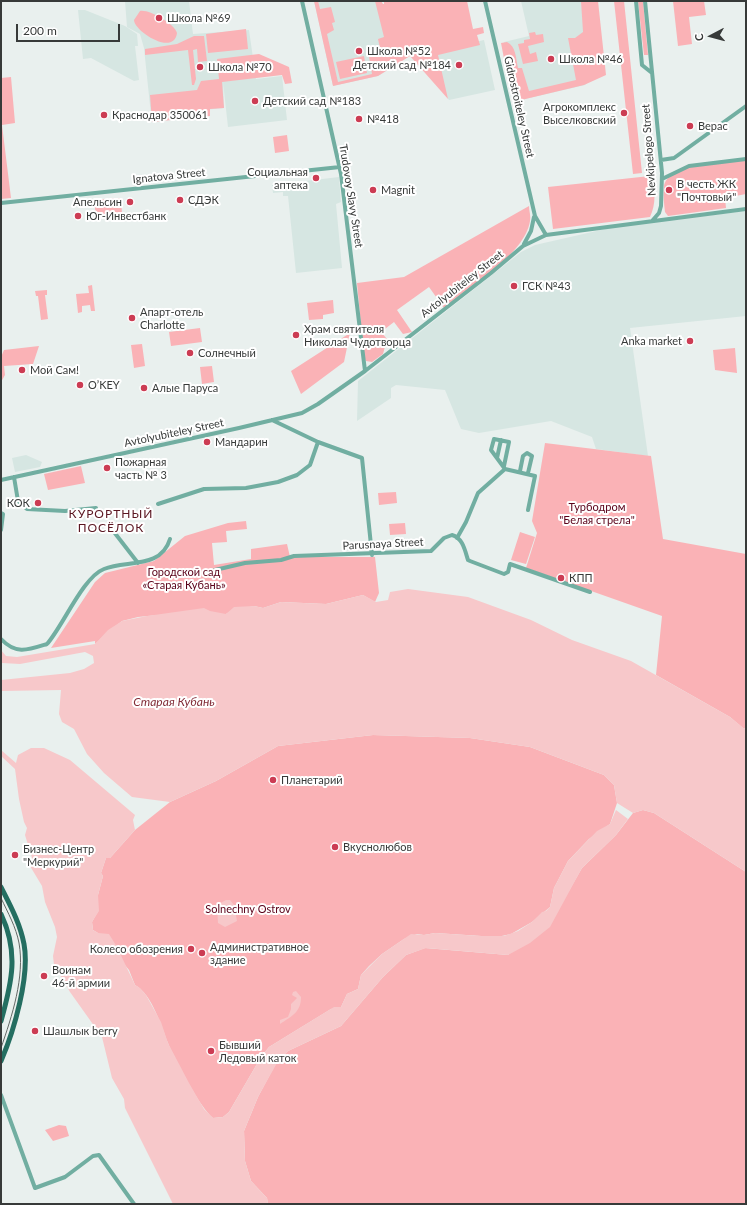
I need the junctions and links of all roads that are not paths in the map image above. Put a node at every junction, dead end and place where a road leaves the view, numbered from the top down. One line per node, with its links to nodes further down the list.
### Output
1 (302, 1): 11 (street, Trudovoy Slavy Street)
2 (485, 1): 15 (street, Gidrostroiteley Street)
3 (636, 1): 6 (street, Nevkipelogo Street)
4 (645, 1): 5 (street, Nevkipelogo Street)
5 (650, 54): 6 (street); 7 (street, Nevkipelogo Street)
6 (641, 55): 7 (street, Nevkipelogo Street)
7 (652, 74): 10 (street, Nevkipelogo Street)
8 (746, 106): 10 (street)
9 (746, 159): 12 (street)
10 (661, 160): 12 (street, Nevkipelogo Street)
11 (340, 167): 13 (street, Ignatova Street); 19 (street, Trudovoy Slavy Street)
12 (662, 179): 16 (street, Nevkipelogo Street)
13 (1, 203)
14 (746, 209): 16 (street, Avtolyubiteley Street)
15 (535, 216): 17 (street, Gidrostroiteley Street); 18 (street)
16 (651, 221): 17 (street, Avtolyubiteley Street)
17 (546, 235): 18 (street, Avtolyubiteley Street)
18 (523, 246): 19 (street, Avtolyubiteley Street)
19 (365, 372): 20 (street, Avtolyubiteley Street)
20 (272, 420): 22 (street); 27 (street, Avtolyubiteley Street)
21 (501, 440): 23 (street); 23 (street); 24 (street)
22 (318, 442): 29 (street); 37 (street)
23 (497, 458): 24 (street)
24 (505, 467): 25 (street); 35 (street)
25 (520, 471): 26 (street); 26 (street)
26 (528, 473): 31 (street)
27 (14, 477): 28 (street, Avtolyubiteley Street); 30 (street)
28 (1, 480)
29 (158, 504)
30 (96, 508)
31 (528, 510)
32 (1, 513): 33 (street)
33 (1, 530)
34 (114, 532): 38 (street)
35 (457, 538): 37 (street, Parusnaya Street); 40 (street)
36 (170, 539): 38 (street)
37 (372, 554): 39 (street, Parusnaya Street)
38 (138, 563): 41 (street)
39 (215, 570)
40 (590, 592)
41 (1, 639)
42 (1, 887): 45 (main road)
43 (1, 914): 44 (main road)
44 (1, 1021)
45 (1, 1061)
46 (1, 1095): 47 (street)
47 (134, 1204)

